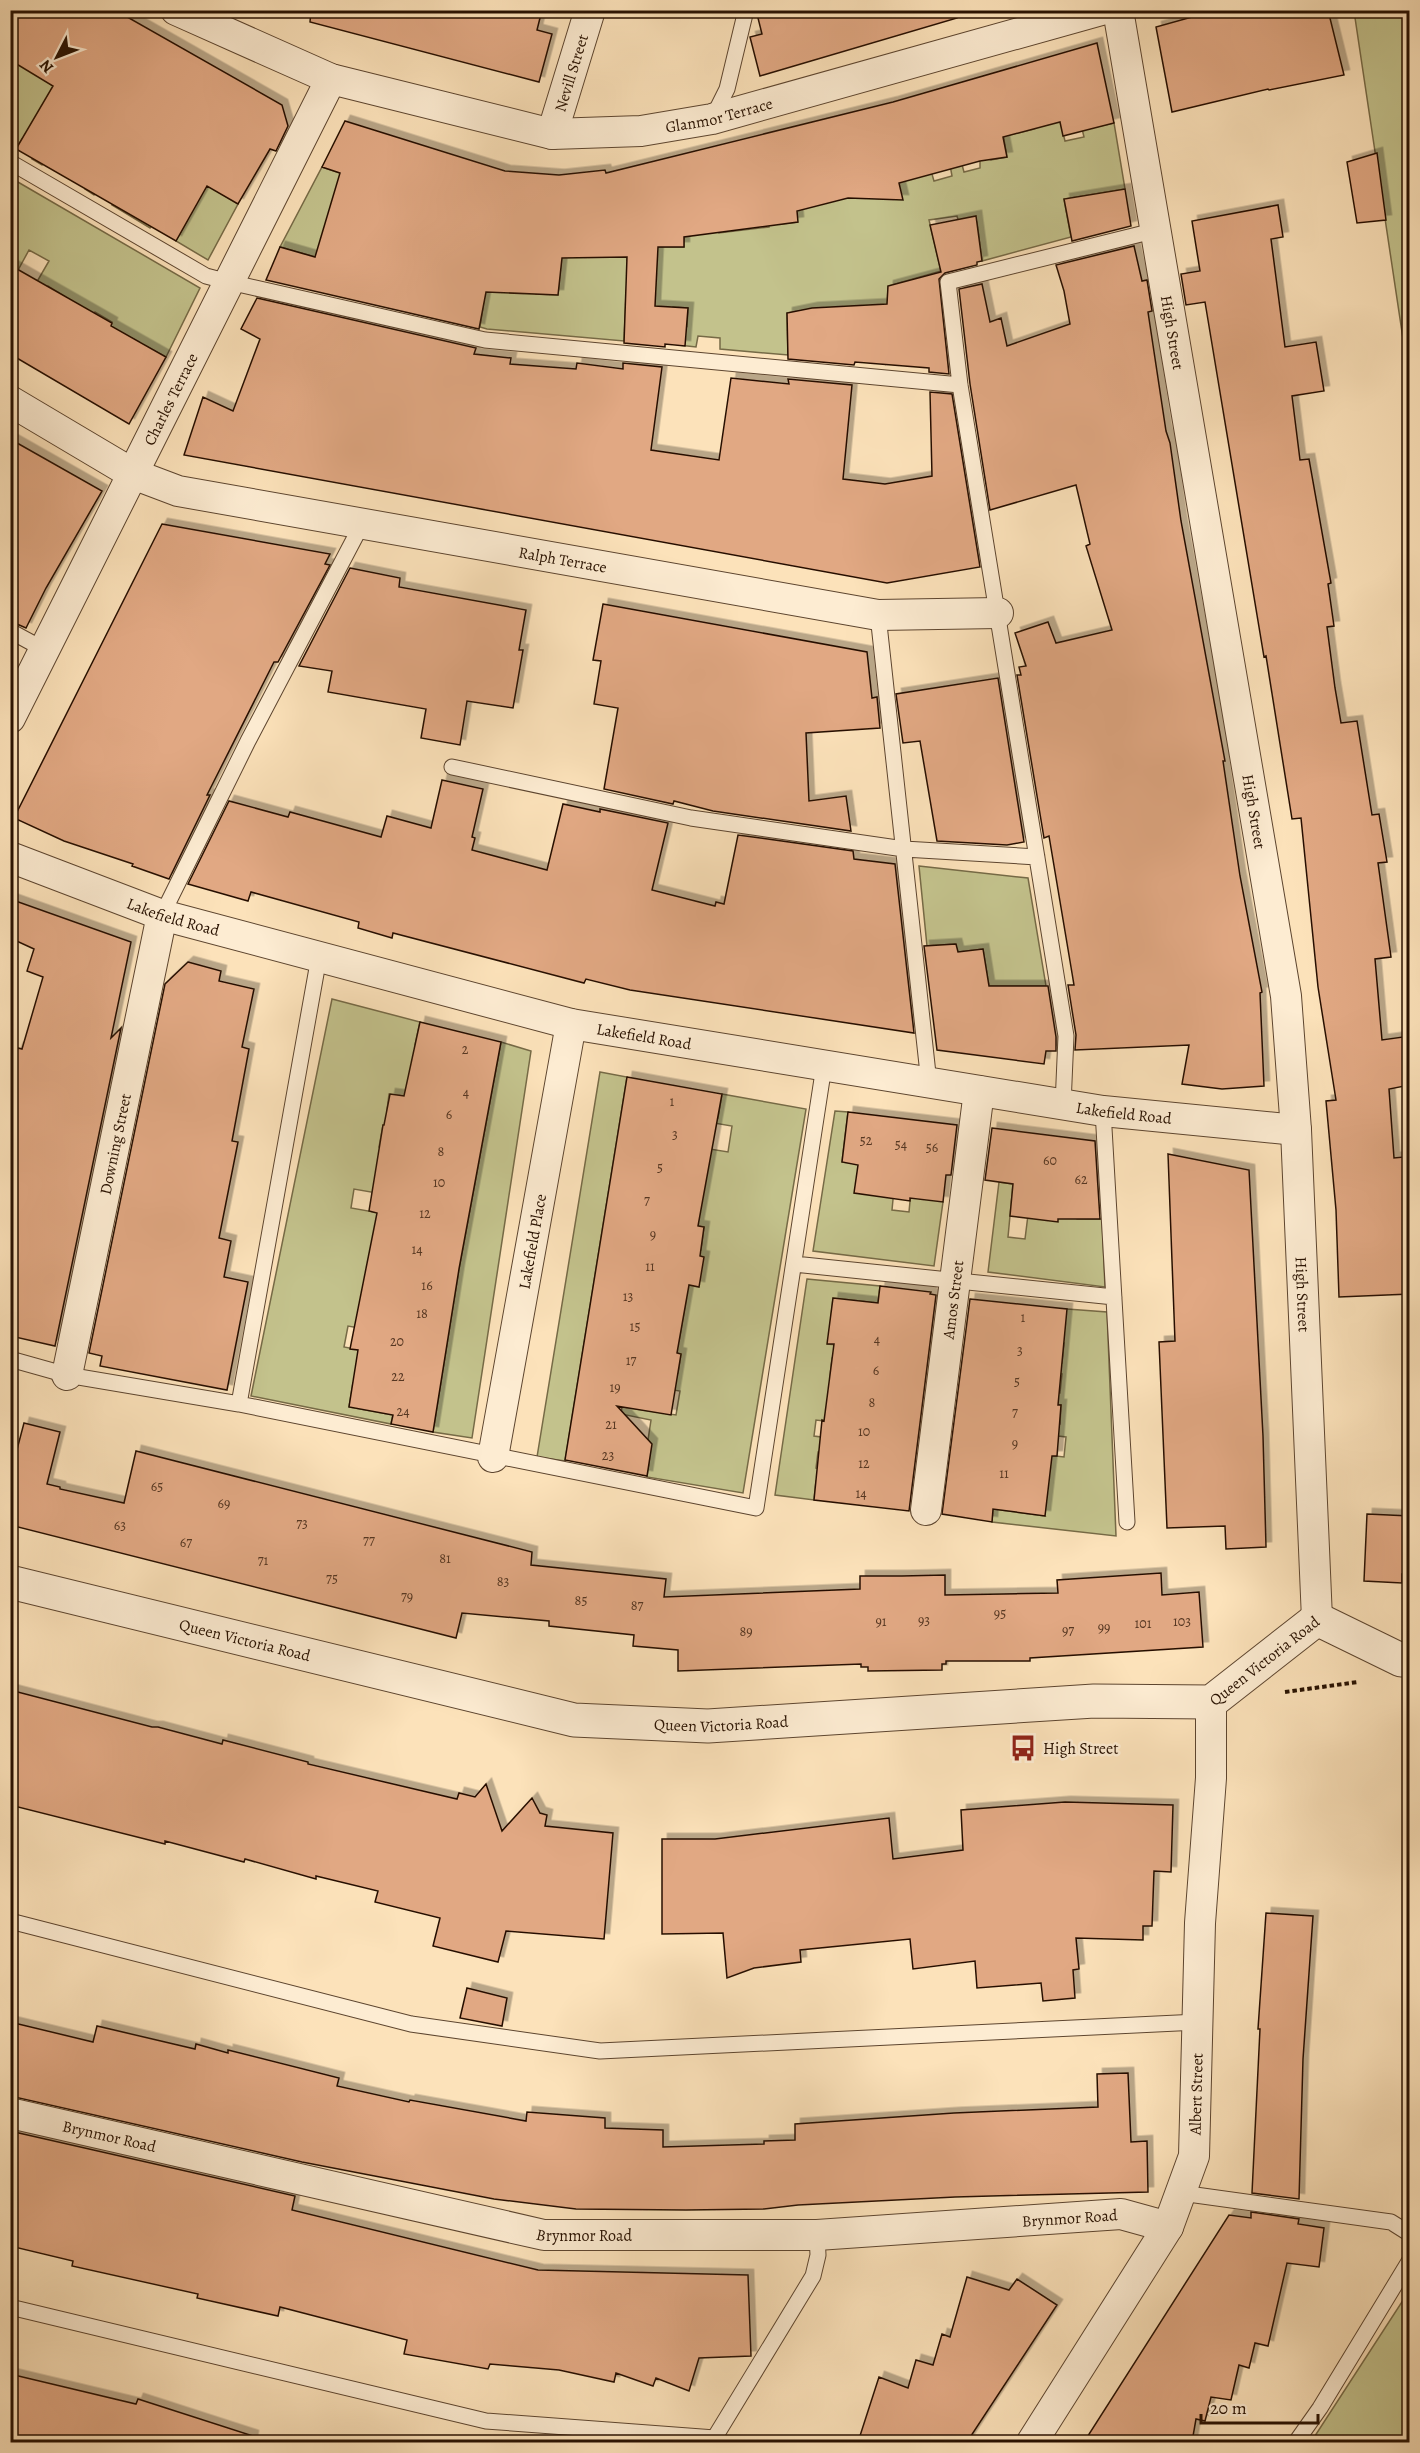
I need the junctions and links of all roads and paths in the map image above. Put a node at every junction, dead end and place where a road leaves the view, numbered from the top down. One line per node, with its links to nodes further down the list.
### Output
1 (176, 10): 6 (street, Glanmor Terrace)
2 (590, 10): 8 (street, Nevill Street)
3 (746, 10): 7 (lane)
4 (1101, 10): 7 (street, Glanmor Terrace)
5 (1118, 10): 10 (street, High Street)
6 (331, 79): 8 (street, Glanmor Terrace); 11 (street, Charles Terrace)
7 (712, 120): 8 (street, Glanmor Terrace)
8 (552, 134)
9 (10, 162): 11 (lane)
10 (1157, 230): 12 (lane); 33 (street, High Street)
11 (229, 282): 12 (lane); 14 (street, Charles Terrace)
12 (960, 385): 16 (lane)
13 (10, 401): 14 (street, Ralph Terrace)
14 (133, 474): 15 (street, Ralph Terrace); 19 (street, Charles Terrace)
15 (362, 524): 17 (street, Ralph Terrace); 25 (lane)
16 (998, 613): 17 (street, Ralph Terrace); 23 (lane)
17 (878, 615): 22 (lane)
18 (10, 631): 19 (lane)
19 (45, 650): 20 (street, Charles Terrace)
20 (10, 718)
21 (452, 767): 22 (lane)
22 (904, 849): 23 (lane); 29 (lane)
23 (1037, 857): 31 (lane)
24 (12, 862): 25 (street, Lakefield Road)
25 (162, 915): 26 (street, Lakefield Road); 38 (street, Downing Street)
26 (320, 957): 27 (street, Lakefield Road); 39 (lane)
27 (571, 1024): 28 (street, Lakefield Road); 40 (street, Lakefield Place)
28 (824, 1066): 29 (street, Lakefield Road); 34 (lane)
29 (929, 1083): 30 (street, Lakefield Road)
30 (979, 1091): 31 (street, Lakefield Road); 35 (street, Amos Street)
31 (1063, 1105): 32 (street, Lakefield Road)
32 (1103, 1111): 33 (street, Lakefield Road); 36 (lane)
33 (1296, 1130): 44 (street, High Street)
34 (794, 1264): 35 (lane); 40 (lane)
35 (955, 1280): 36 (lane); 41 (street, Amos Street)
36 (1114, 1297): 42 (lane)
37 (10, 1359): 38 (lane)
38 (67, 1375): 39 (lane)
39 (239, 1404): 40 (lane)
40 (493, 1457)
41 (926, 1510)
42 (1126, 1522)
43 (10, 1582): 47 (street, Queen Victoria Road)
44 (1317, 1619): 45 (street, Queen Victoria Road); 47 (street, Queen Victoria Road)
45 (1405, 1660): 46 (path)
46 (1278, 1693)
47 (1211, 1702): 49 (street, Albert Street)
48 (10, 1921): 49 (lane)
49 (1198, 2022): 51 (street, Albert Street)
50 (10, 2113): 54 (street, Brynmor Road)
51 (1181, 2193): 52 (street, Albert Street); 53 (lane)
52 (1168, 2227): 54 (street, Brynmor Road); 58 (street, Albert Street)
53 (1410, 2234)
54 (816, 2235): 57 (lane)
55 (1410, 2260): 59 (lane)
56 (10, 2307): 57 (lane)
57 (714, 2440)
58 (1032, 2442)
59 (1296, 2442)

